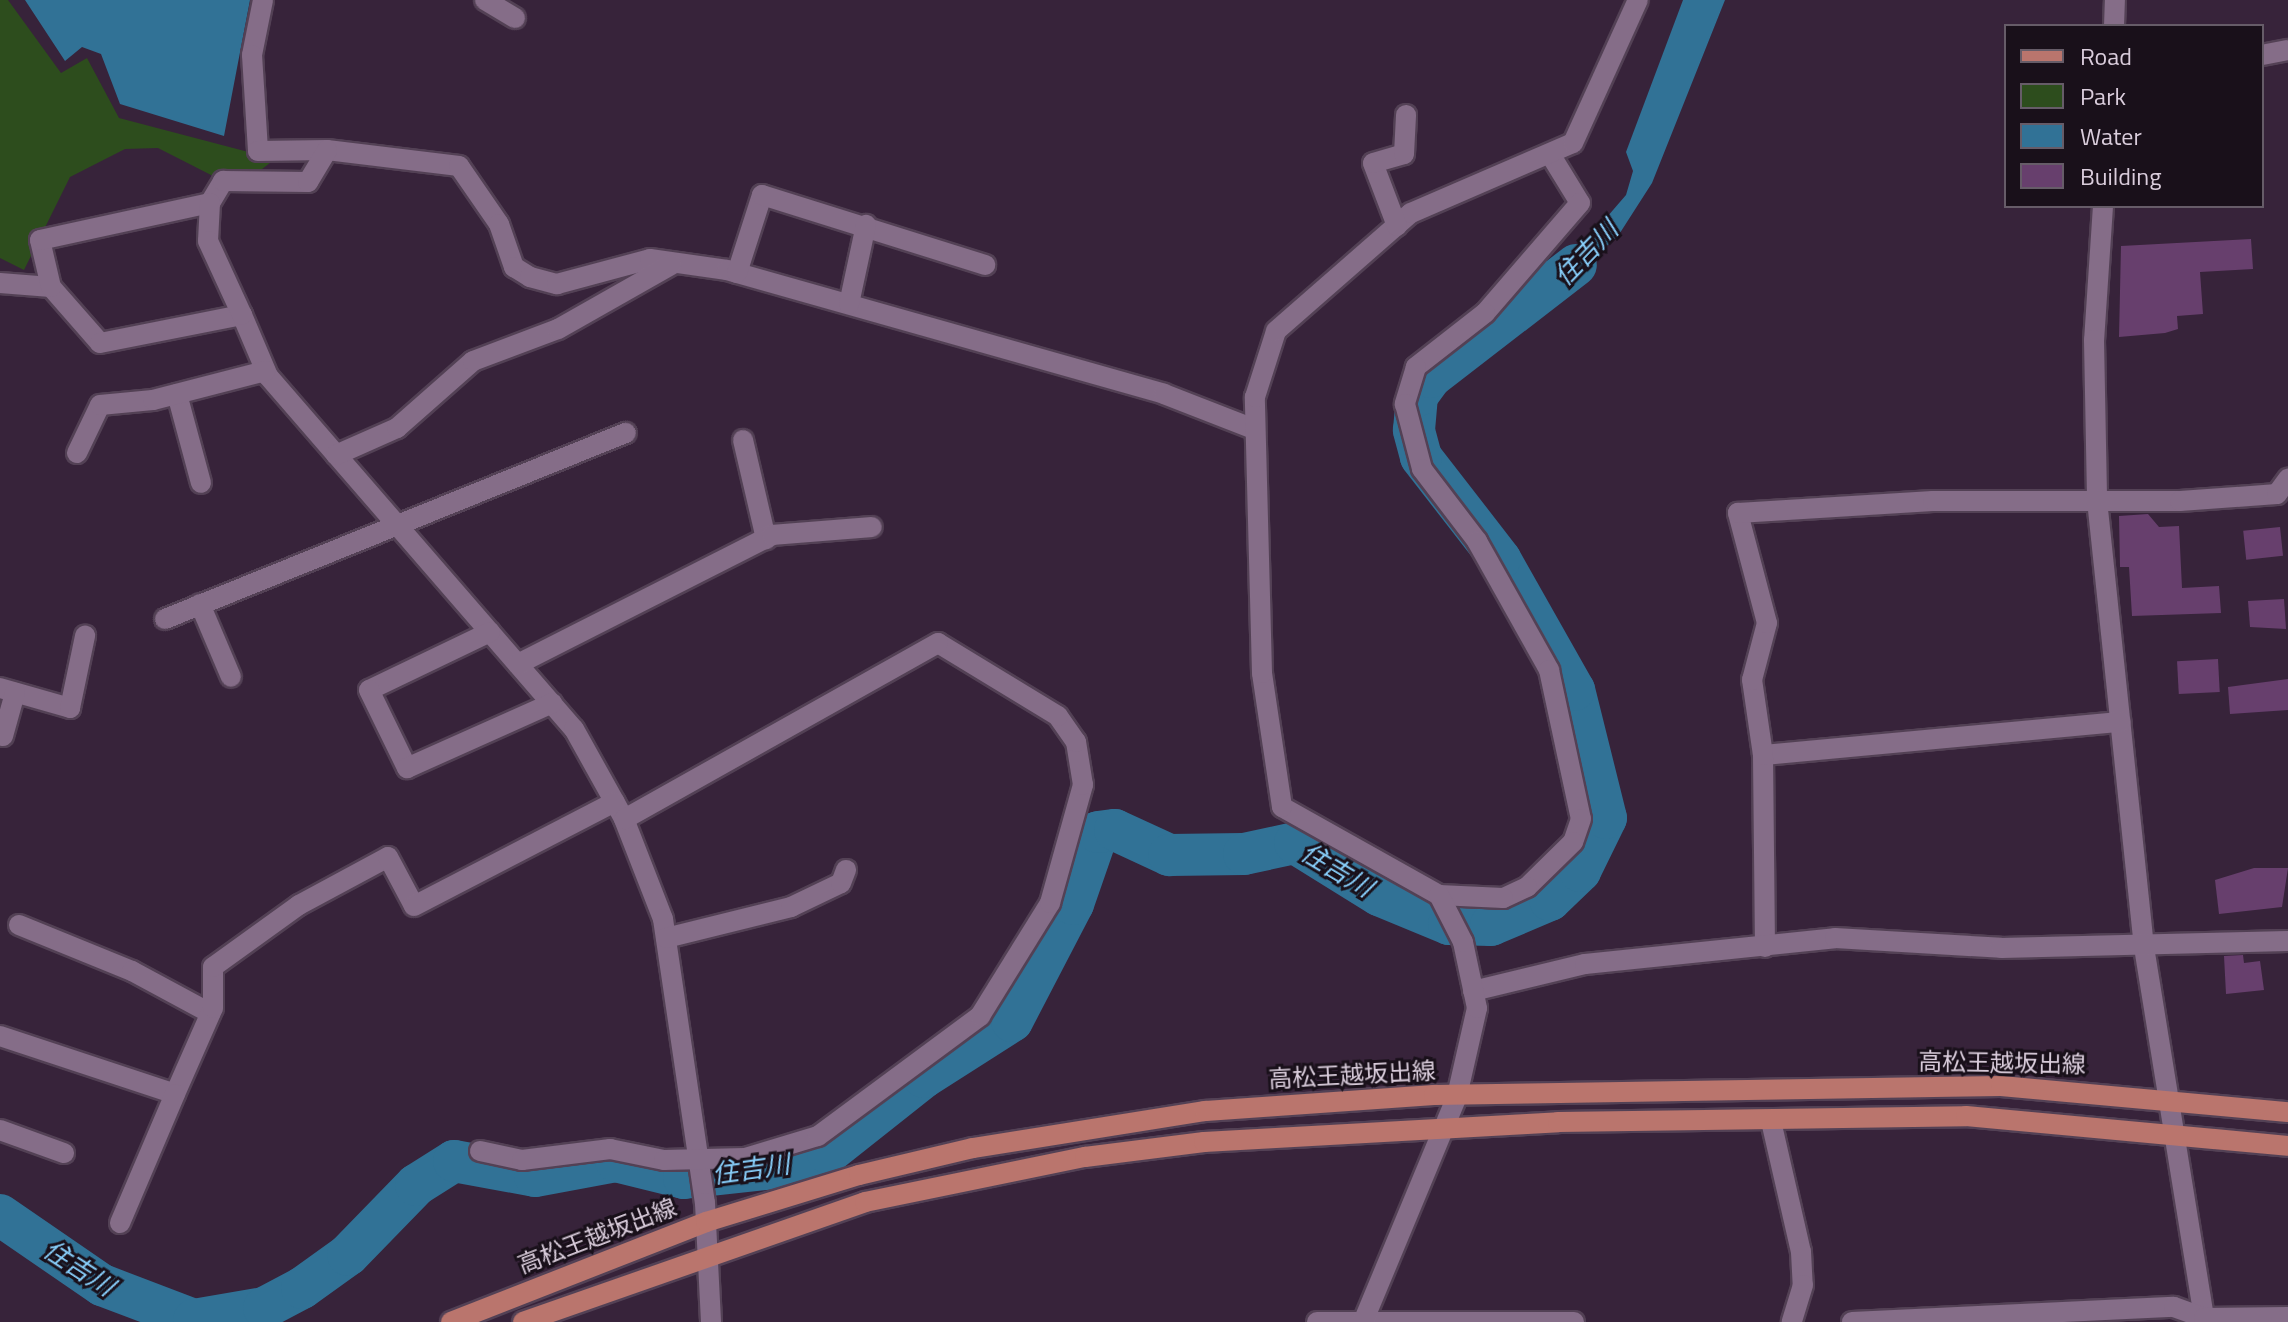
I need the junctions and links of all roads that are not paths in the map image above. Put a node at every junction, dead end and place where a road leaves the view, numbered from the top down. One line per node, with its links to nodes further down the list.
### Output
1 (263, 0): 10 (street)
2 (485, 0): 5 (street)
3 (1638, 0): 11 (street)
4 (2115, 0): 6 (street)
5 (515, 18)
6 (2114, 24)
7 (2288, 50): 8 (street)
8 (2264, 55)
9 (1406, 115): 15 (street)
10 (327, 150): 12 (street); 16 (street)
11 (1550, 154): 15 (street); 49 (street)
12 (210, 203): 20 (street); 22 (street)
13 (2103, 208): 32 (street)
14 (866, 225): 17 (street); 18 (street); 21 (street)
15 (1397, 226): 25 (street)
16 (671, 265): 18 (street); 29 (street)
17 (985, 265)
18 (737, 273): 21 (street)
19 (0, 283): 20 (street)
20 (51, 287): 22 (street)
21 (849, 304): 25 (street)
22 (242, 315): 23 (street)
23 (265, 371): 24 (street); 29 (street)
24 (177, 394): 28 (street); 31 (street)
25 (1251, 428): 49 (street)
26 (626, 433): 33 (street)
27 (743, 440): 35 (street)
28 (77, 453)
29 (336, 455): 33 (street)
30 (2288, 479): 32 (street)
31 (201, 483)
32 (2097, 500): 44 (street); 46 (street)
33 (397, 525): 36 (street); 38 (street)
34 (872, 527): 35 (street)
35 (766, 539): 40 (street)
36 (200, 604): 37 (street); 41 (street)
37 (165, 619)
38 (490, 632): 40 (street); 43 (street)
39 (85, 636): 42 (street)
40 (518, 664): 43 (street)
41 (231, 677)
42 (8, 690): 45 (street)
43 (552, 703): 47 (street)
44 (2120, 722): 46 (street); 54 (street)
45 (3, 736)
46 (1763, 755): 53 (street)
47 (620, 810): 51 (street); 56 (street); 69 (street)
48 (846, 870): 51 (street)
49 (1439, 895): 55 (street)
50 (19, 925): 56 (street)
51 (666, 938): 69 (street)
52 (2288, 941): 54 (street)
53 (1765, 947): 54 (street); 55 (street)
54 (2144, 947): 60 (street)
55 (1473, 991): 59 (street)
56 (210, 1013): 58 (street)
57 (0, 1036): 58 (street)
58 (175, 1094): 71 (street)
59 (1457, 1096): 60 (main road, 高松王越坂出線); 63 (street); 70 (main road, 高松王越坂出線)
60 (2167, 1097): 61 (main road, 高松王越坂出線); 65 (street)
61 (2288, 1112)
62 (1771, 1121): 63 (main road); 65 (main road); 81 (street)
63 (1446, 1127): 72 (main road); 74 (street)
64 (0, 1130): 68 (street)
65 (2174, 1130): 66 (main road); 75 (street)
66 (2288, 1146)
67 (480, 1151): 69 (street)
68 (64, 1153)
69 (699, 1165): 70 (street)
70 (706, 1222): 72 (street); 76 (main road, 高松王越坂出線)
71 (120, 1223)
72 (707, 1252): 77 (main road); 78 (street)
73 (2288, 1317): 75 (street)
74 (1363, 1320): 79 (street); 80 (street)
75 (2205, 1320): 82 (street)
76 (451, 1322)
77 (523, 1322)
78 (711, 1322)
79 (1317, 1322)
80 (1574, 1322)
81 (1792, 1322)
82 (1852, 1322)

